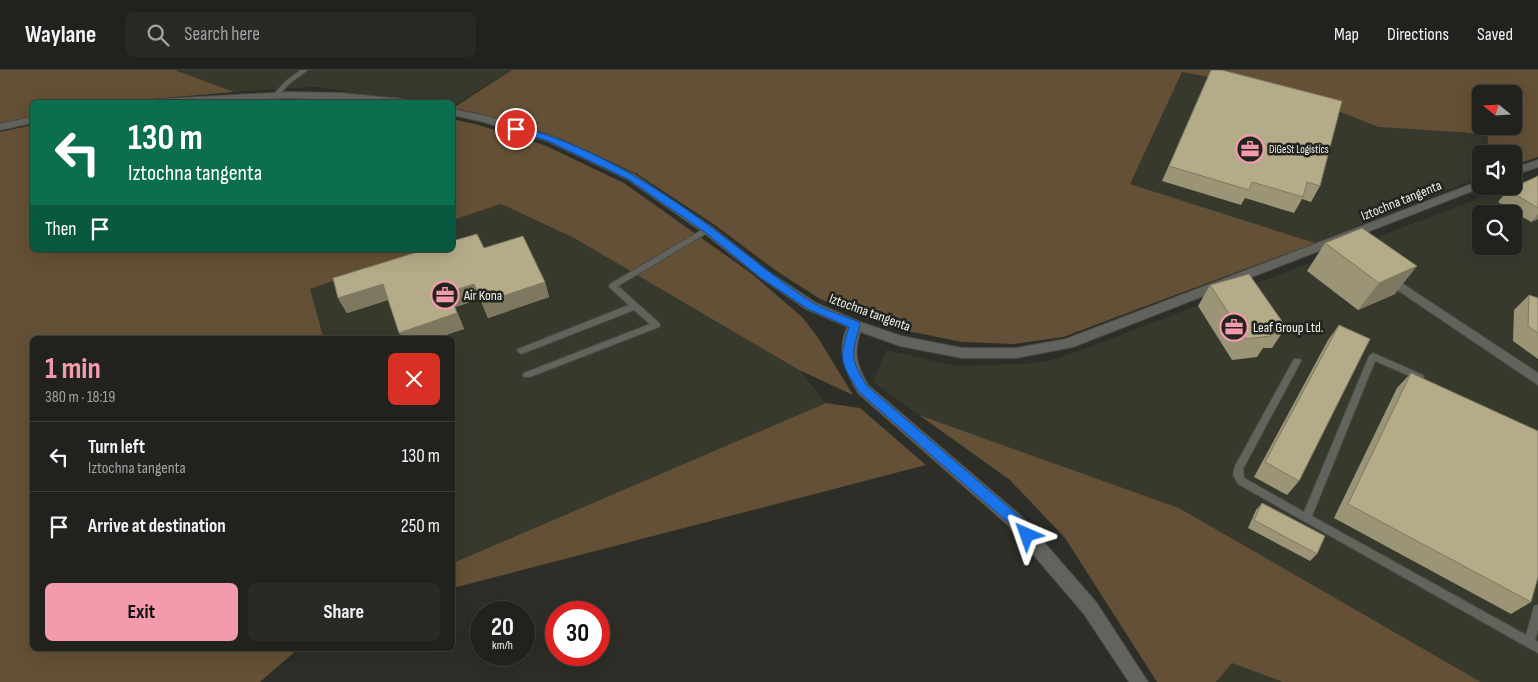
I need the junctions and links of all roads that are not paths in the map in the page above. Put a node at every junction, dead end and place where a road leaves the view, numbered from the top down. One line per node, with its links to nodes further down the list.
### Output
1 (305, 70): 2 (lane)
2 (276, 95): 3 (street); 4 (street)
3 (184, 100)
4 (379, 100)
5 (455, 113): 11 (street, Iztochna tangenta)
6 (30, 120): 7 (street)
7 (0, 127)
8 (1538, 163): 9 (street)
9 (1522, 169)
10 (1472, 188): 12 (street, Iztochna tangenta)
11 (708, 230): 15 (lane); 16 (street, Iztochna tangenta)
12 (1334, 242): 13 (street); 16 (street, Iztochna tangenta)
13 (1350, 253)
14 (1374, 269): 21 (street)
15 (635, 306): 17 (lane); 19 (lane)
16 (855, 325): 25 (street)
17 (521, 351)
18 (1297, 361): 22 (lane)
19 (527, 375)
20 (1425, 380): 22 (lane)
21 (1538, 380)
22 (1306, 517): 24 (lane)
23 (1538, 610): 24 (lane)
24 (1533, 645)
25 (1139, 682)

